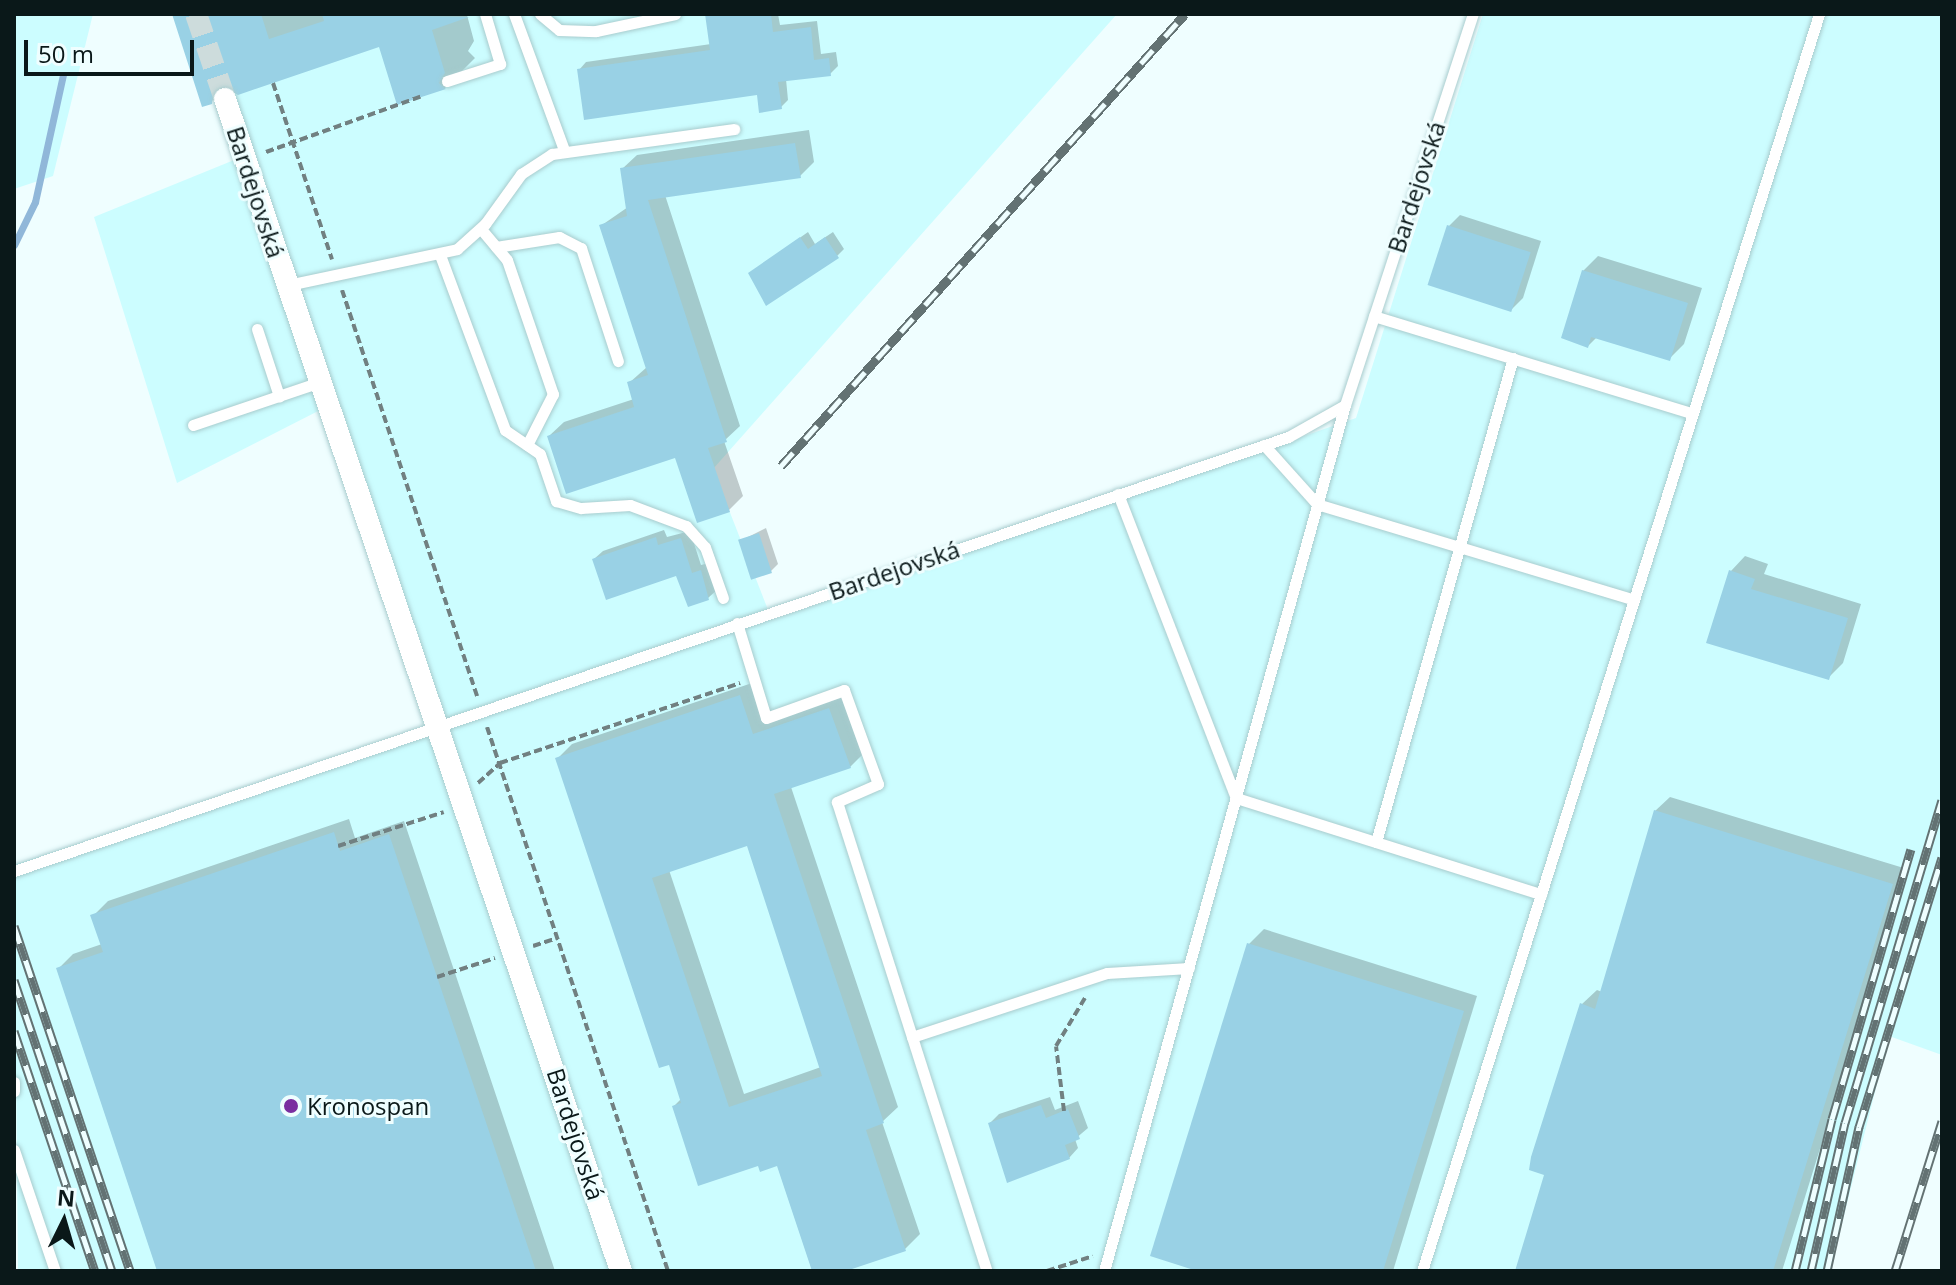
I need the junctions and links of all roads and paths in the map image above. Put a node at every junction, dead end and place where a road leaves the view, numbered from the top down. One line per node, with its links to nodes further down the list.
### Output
1 (485, 14): 7 (lane)
2 (514, 14): 13 (lane)
3 (540, 14): 4 (lane)
4 (675, 14)
5 (1473, 14): 20 (lane, Bardejovská)
6 (1819, 14): 27 (lane)
7 (447, 81)
8 (273, 83): 12 (path)
9 (420, 97): 12 (path)
10 (225, 99): 14 (street, Bardejovská)
11 (734, 129): 13 (lane, Bardejovská)
12 (293, 143): 14 (path); 18 (path)
13 (564, 150): 15 (lane, Bardejovská)
14 (245, 160): 19 (street, Bardejovská)
15 (481, 229): 16 (lane); 17 (lane, Bardejovská)
16 (496, 247): 23 (lane); 29 (lane)
17 (440, 255): 18 (lane, Bardejovská); 29 (lane)
18 (337, 276): 19 (lane, Bardejovská); 38 (path)
19 (287, 286): 24 (street, Bardejovská)
20 (1374, 316): 22 (lane); 26 (lane, Bardejovská)
21 (257, 329): 25 (lane)
22 (1513, 358): 27 (lane); 33 (lane)
23 (618, 361)
24 (320, 382): 25 (lane); 39 (street, Bardejovská)
25 (279, 396): 28 (lane)
26 (1345, 405): 30 (lane, Bardejovská); 32 (lane, Bardejovská)
27 (1692, 413): 35 (lane)
28 (193, 425)
29 (527, 445): 34 (lane)
30 (1264, 445): 31 (lane, Bardejovská); 32 (lane)
31 (1118, 494): 36 (lane, Bardejovská); 42 (lane)
32 (1317, 504): 33 (lane); 42 (lane, Bardejovská)
33 (1460, 548): 35 (lane); 43 (lane)
34 (723, 598)
35 (1634, 600): 46 (lane)
36 (737, 623): 37 (lane); 38 (lane, Bardejovská)
37 (754, 678): 40 (path); 49 (lane)
38 (482, 710): 39 (lane, Bardejovská); 40 (path)
39 (439, 724): 41 (street, Bardejovská); 45 (lane, Bardejovská)
40 (500, 763): 41 (path); 57 (path)
41 (463, 796): 44 (path); 56 (street, Bardejovská)
42 (1236, 798): 43 (lane); 47 (lane, Bardejovská)
43 (1376, 842): 46 (lane)
44 (338, 846)
45 (14, 871)
46 (1541, 894): 61 (lane)
47 (1189, 968): 48 (lane); 54 (lane, Bardejovská)
48 (1099, 976): 49 (lane); 52 (path)
49 (912, 1037): 58 (lane)
50 (14, 1082): 51 (lane)
51 (14, 1091)
52 (1064, 1111)
53 (14, 1150): 55 (lane)
54 (1110, 1250): 59 (path); 60 (lane, Bardejovská)
55 (55, 1271)
56 (621, 1271)
57 (668, 1271)
58 (987, 1271)
59 (1047, 1271)
60 (1104, 1271)
61 (1422, 1271)

